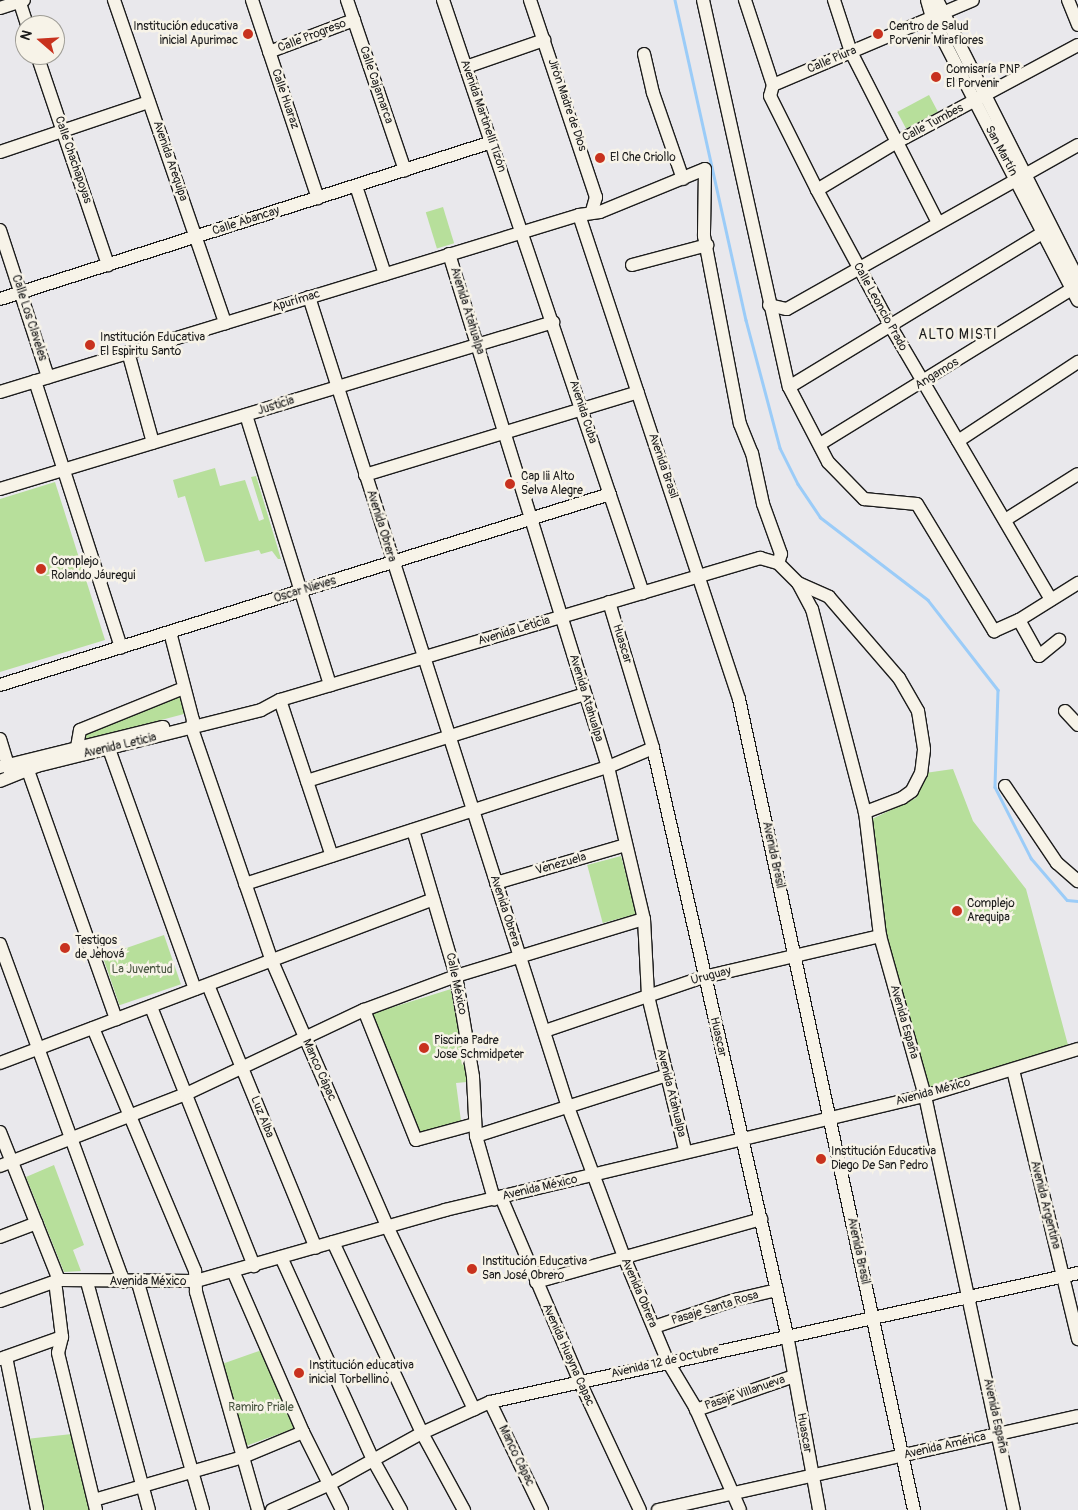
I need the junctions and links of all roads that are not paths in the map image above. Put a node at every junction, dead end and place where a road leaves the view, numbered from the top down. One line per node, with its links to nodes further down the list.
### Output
1 (114, 0): 28 (street, Avenida Arequipa)
2 (252, 0): 21 (street, Calle Huaraz)
3 (347, 0): 17 (street, Calle Cajamarca)
4 (443, 0): 25 (street, Avenida Martinelli Tizón)
5 (530, 0): 19 (street, Jirón Madre de Dios)
6 (703, 0): 59 (street)
7 (745, 0): 26 (street, Calle Leoncio Prado)
8 (834, 0): 22 (street)
9 (927, 0): 16 (street, San Martín)
10 (937, 0): 16 (street, San Martín)
11 (973, 0): 16 (street, Calle Piura)
12 (1068, 0): 18 (street)
13 (21, 1): 14 (street); 15 (street)
14 (0, 8)
15 (24, 15)
16 (937, 16): 22 (street, Calle Piura); 27 (street, San Martín)
17 (354, 20): 21 (street, Calle Progreso); 34 (street, Calle Cajamarca)
18 (1078, 25)
19 (544, 40): 25 (street); 40 (street, Jirón Madre de Dios)
20 (1078, 45): 27 (street, Calle Tumbes)
21 (269, 52): 39 (street, Calle Huaraz)
22 (851, 52): 26 (street, Calle Piura); 31 (street)
23 (644, 54): 36 (street)
24 (40, 65): 29 (street, Calle Chachapoyas)
25 (466, 67): 30 (street, Avenida Martinelli Tizón)
26 (773, 85): 38 (street, Calle Leoncio Prado)
27 (979, 98): 31 (street, Calle Tumbes); 35 (street, San Martín)
28 (149, 102): 29 (street); 46 (street, Avenida Arequipa)
29 (63, 131): 33 (street); 50 (street, Calle Chachapoyas)
30 (492, 142): 34 (street, Calle Abancay); 45 (street, Avenida Martinelli Tizón)
31 (897, 142): 38 (street, Calle Tumbes); 42 (street)
32 (1078, 145): 35 (street)
33 (0, 152)
34 (405, 170): 37 (street, Calle Abancay)
35 (1020, 177): 42 (street); 44 (street, San Martín)
36 (684, 179): 40 (street, Apurímac); 47 (street, Apurímac)
37 (356, 186): 39 (street, Calle Abancay); 53 (street)
38 (817, 190): 52 (street, Calle Leoncio Prado)
39 (318, 198): 46 (street, Calle Abancay)
40 (592, 211): 41 (street, Apurímac)
41 (579, 215): 45 (street, Apurímac); 72 (street, Avenida Brasil)
42 (938, 223): 52 (street)
43 (0, 230): 55 (street, Calle Los Claveles)
44 (1047, 231): 49 (street, San Martín); 54 (street, San Martín); 62 (street)
45 (523, 232): 48 (street, Apurímac); 61 (street, Avenida Cuba)
46 (196, 237): 50 (street, Calle Abancay); 60 (street, Avenida Arequipa)
47 (707, 246): 51 (street); 88 (street)
48 (449, 254): 53 (street, Apurímac); 63 (street, Avenida Atahualpa)
49 (1073, 257): 54 (street, San Martín)
50 (108, 264): 55 (street, Calle Abancay)
51 (632, 265)
52 (858, 269): 59 (street); 62 (street, Calle Leoncio Prado)
53 (385, 274): 56 (street, Apurímac)
54 (1076, 284): 58 (street, San Martín); 68 (street, Angamos)
55 (20, 292): 57 (street, Calle Abancay); 66 (street, Calle Los Claveles)
56 (309, 297): 60 (street, Apurímac); 69 (street, Avenida Obrera)
57 (0, 299)
58 (1078, 301)
59 (769, 305): 70 (street)
60 (225, 322): 64 (street, Apurímac)
61 (553, 322): 63 (street, Justicia); 73 (street, Avenida Cuba)
62 (891, 327): 68 (street, Calle Leoncio Prado); 70 (street)
63 (477, 345): 69 (street, Justicia); 75 (street, Avenida Atahualpa)
64 (128, 352): 66 (street, Apurímac); 77 (street)
65 (1078, 362): 76 (street)
66 (48, 377): 67 (street, Apurímac)
67 (35, 381): 71 (street, Apurímac); 79 (street)
68 (924, 382): 76 (street, Calle Leoncio Prado); 78 (street, Angamos)
69 (337, 387): 74 (street, Justicia); 81 (street, Avenida Obrera)
70 (788, 387): 78 (street)
71 (0, 392)
72 (638, 392): 73 (street); 89 (street, Avenida Brasil)
73 (582, 409): 75 (street); 83 (street, Avenida Cuba)
74 (246, 415): 77 (street, Justicia); 92 (street)
75 (504, 433): 81 (street); 84 (street, Avenida Atahualpa)
76 (958, 440): 85 (street, Calle Leoncio Prado)
77 (153, 443): 79 (street, Justicia)
78 (820, 444): 99 (street)
79 (64, 470): 82 (street, Justicia); 102 (street)
80 (1078, 474): 85 (street)
81 (365, 475): 87 (street, Avenida Obrera)
82 (0, 489)
83 (610, 494): 84 (street, Oscar Nieves); 93 (street, Avenida Cuba)
84 (531, 519): 87 (street, Oscar Nieves); 98 (street, Avenida Atahualpa)
85 (1005, 520): 95 (street, Calle Leoncio Prado)
86 (760, 558): 88 (street, Avenida España); 89 (street, Avenida Leticia)
87 (392, 562): 92 (street, Oscar Nieves); 103 (street, Avenida Obrera)
88 (778, 563): 90 (street, Avenida España)
89 (700, 576): 93 (street, Avenida Leticia); 134 (street, Avenida Brasil)
90 (798, 583): 94 (street); 97 (street, Avenida España)
91 (1078, 583): 95 (street)
92 (301, 591): 100 (street, Oscar Nieves); 105 (street)
93 (643, 592): 96 (street, Avenida Leticia)
94 (828, 598): 97 (street); 123 (street)
95 (1051, 600): 99 (street)
96 (609, 602): 98 (street, Avenida Leticia); 115 (street, Huascar)
97 (812, 608): 123 (street, Avenida España)
98 (561, 617): 103 (street, Avenida Leticia); 107 (street, Avenida Atahualpa)
99 (1019, 620): 101 (street)
100 (170, 632): 102 (street, Oscar Nieves); 106 (street, Manco Cápac)
101 (1059, 640)
102 (121, 647): 104 (street, Oscar Nieves)
103 (422, 658): 105 (street, Avenida Leticia); 112 (street, Avenida Obrera)
104 (0, 685)
105 (330, 685): 108 (street, Avenida Leticia)
106 (184, 688): 110 (street, Manco Cápac); 114 (street)
107 (585, 694): 112 (street); 118 (street, Avenida Atahualpa)
108 (274, 702): 110 (street, Avenida Leticia); 120 (street)
109 (1066, 711): 111 (street)
110 (192, 724): 114 (street, Avenida Leticia); 116 (street, Avenida Leticia); 129 (street, Manco Cápac)
111 (1078, 726)
112 (448, 737): 120 (street); 122 (street, Avenida Obrera)
113 (0, 739): 119 (street)
114 (78, 747): 117 (street, Avenida Leticia)
115 (653, 748): 118 (street); 139 (street, Huascar)
116 (109, 749): 117 (street, Avenida Leticia); 141 (street)
117 (25, 765): 119 (street, Avenida Leticia); 145 (street)
118 (608, 767): 122 (street); 125 (street, Avenida Atahualpa)
119 (5, 772)
120 (307, 781): 126 (street)
121 (1005, 786): 127 (street)
122 (472, 811): 124 (street); 128 (street, Avenida Obrera)
123 (864, 812): 132 (street, Avenida España)
124 (413, 830): 126 (street); 130 (street, Calle México)
125 (626, 845): 128 (street, Venezuela); 131 (street, Avenida Atahualpa)
126 (332, 856): 129 (street)
127 (1078, 881)
128 (496, 883): 135 (street, Avenida Obrera)
129 (245, 884): 136 (street, Manco Cápac)
130 (433, 899): 136 (street); 138 (street, Calle México)
131 (644, 919): 135 (street); 142 (street, Avenida Atahualpa)
132 (880, 936): 134 (street, Uruguay); 156 (street, Avenida España)
133 (0, 944): 137 (street)
134 (795, 956): 139 (street, Uruguay); 159 (street, Avenida Brasil)
135 (520, 957): 138 (street); 147 (street, Avenida Obrera)
136 (271, 959): 140 (street); 148 (street, Manco Cápac)
137 (5, 975): 149 (street)
138 (456, 976): 144 (street); 160 (street, Calle México)
139 (704, 977): 142 (street, Uruguay); 162 (street, Huascar)
140 (208, 986): 141 (street); 152 (street, Luz Alba)
141 (195, 989): 143 (street)
142 (648, 996): 147 (street, Uruguay); 154 (street, Avenida Atahualpa)
143 (151, 1007): 145 (street); 155 (street)
144 (364, 1010): 148 (street); 160 (street)
145 (116, 1019): 146 (street)
146 (93, 1028): 149 (street); 158 (street)
147 (545, 1031): 157 (street, Avenida Obrera)
148 (305, 1038): 152 (street); 170 (street, Manco Cápac)
149 (37, 1049): 151 (street); 163 (street)
150 (1078, 1049): 153 (street, Avenida México)
151 (0, 1063)
152 (242, 1068): 155 (street); 173 (street, Luz Alba)
153 (1012, 1070): 156 (street, Avenida México); 179 (street, Avenida Argentina)
154 (667, 1075): 157 (street); 164 (street, Avenida Atahualpa)
155 (186, 1094): 158 (street); 176 (street)
156 (924, 1096): 159 (street, Avenida México); 187 (street, Avenida España)
157 (568, 1106): 160 (street); 166 (street, Avenida Obrera)
158 (128, 1116): 163 (street); 183 (street)
159 (831, 1119): 162 (street, Avenida México); 189 (street, Avenida Brasil)
160 (475, 1130): 167 (street, Calle México)
161 (0, 1132): 165 (street)
162 (742, 1138): 164 (street, Avenida México); 168 (street, Huascar)
163 (71, 1139): 165 (street); 182 (street)
164 (685, 1150): 166 (street, Avenida México)
165 (6, 1164): 169 (street)
166 (594, 1176): 167 (street, Avenida México); 174 (street, Avenida Obrera)
167 (497, 1198): 170 (street, Avenida México); 184 (street, Avenida Huayna Capac)
168 (761, 1219): 174 (street); 186 (street, Huascar)
169 (36, 1223): 171 (street); 180 (street)
170 (387, 1226): 172 (street, Avenida México); 199 (street, Manco Cápac)
171 (0, 1237)
172 (333, 1242): 173 (street, Avenida México); 203 (street)
173 (316, 1248): 175 (street, Avenida México)
174 (624, 1256): 184 (street); 190 (street, Avenida Obrera)
175 (281, 1257): 176 (street, Avenida México); 207 (street)
176 (254, 1266): 177 (street, Avenida México)
177 (233, 1271): 183 (street, Avenida México); 202 (street)
178 (1078, 1273): 179 (street, Avenida 12 de Octubre)
179 (1063, 1277): 187 (street, Avenida 12 de Octubre); 193 (street, Avenida Argentina)
180 (57, 1280): 181 (street, Avenida México); 188 (street, Avenida México); 192 (street)
181 (87, 1282): 182 (street, Avenida México); 211 (street)
182 (124, 1282): 185 (street, Avenida México)
183 (196, 1282): 185 (street, Avenida México); 206 (street)
184 (536, 1282): 197 (street, Avenida Huayna Capac)
185 (138, 1283): 208 (street)
186 (777, 1290): 190 (street, Pasaje Santa Rosa); 191 (street, Huascar)
187 (970, 1295): 189 (street, Avenida 12 de Octubre); 204 (street, Avenida España)
188 (0, 1301)
189 (872, 1317): 191 (street, Avenida 12 de Octubre); 205 (street, Avenida Brasil)
190 (654, 1327): 195 (street, Avenida Obrera)
191 (787, 1335): 195 (street, Avenida 12 de Octubre); 196 (street, Huascar)
192 (62, 1337): 194 (street); 213 (street)
193 (1078, 1339)
194 (3, 1358): 215 (street)
195 (668, 1362): 197 (street, Avenida 12 de Octubre); 200 (street, Avenida Obrera)
196 (794, 1376): 200 (street, Pasaje Villanueva); 209 (street, Huascar)
197 (580, 1382): 198 (street, Avenida 12 de Octubre); 224 (street, Avenida Huayna Capac)
198 (490, 1402): 199 (street, Avenida 12 de Octubre); 223 (street, Manco Cápac)
199 (474, 1409): 203 (street, Avenida 12 de Octubre)
200 (696, 1410): 212 (street, Avenida Obrera)
201 (1078, 1416): 204 (street, Avenida América)
202 (303, 1432): 206 (street); 210 (street)
203 (422, 1433): 207 (street, Avenida 12 de Octubre); 222 (street)
204 (1000, 1434): 205 (street, Avenida América); 229 (street, Avenida España)
205 (901, 1456): 209 (street, Avenida América); 228 (street, Avenida Brasil)
206 (243, 1457): 208 (street); 218 (street)
207 (372, 1458): 210 (street, Avenida 12 de Octubre); 221 (street)
208 (192, 1473): 211 (street); 217 (street)
209 (811, 1476): 212 (street, Avenida América); 227 (street)
210 (328, 1485): 214 (street, Avenida 12 de Octubre); 220 (street)
211 (143, 1488): 213 (street); 216 (street)
212 (732, 1494): 225 (street, Avenida América); 226 (street, Avenida Obrera)
213 (95, 1505)
214 (288, 1507): 219 (street, Avenida 12 de Octubre)
215 (37, 1510)
216 (149, 1510)
217 (203, 1510)
218 (258, 1510)
219 (272, 1510)
220 (342, 1510)
221 (401, 1510)
222 (464, 1510)
223 (542, 1510)
224 (640, 1510)
225 (658, 1510)
226 (740, 1510)
227 (819, 1510)
228 (914, 1510)
229 (1014, 1510)

